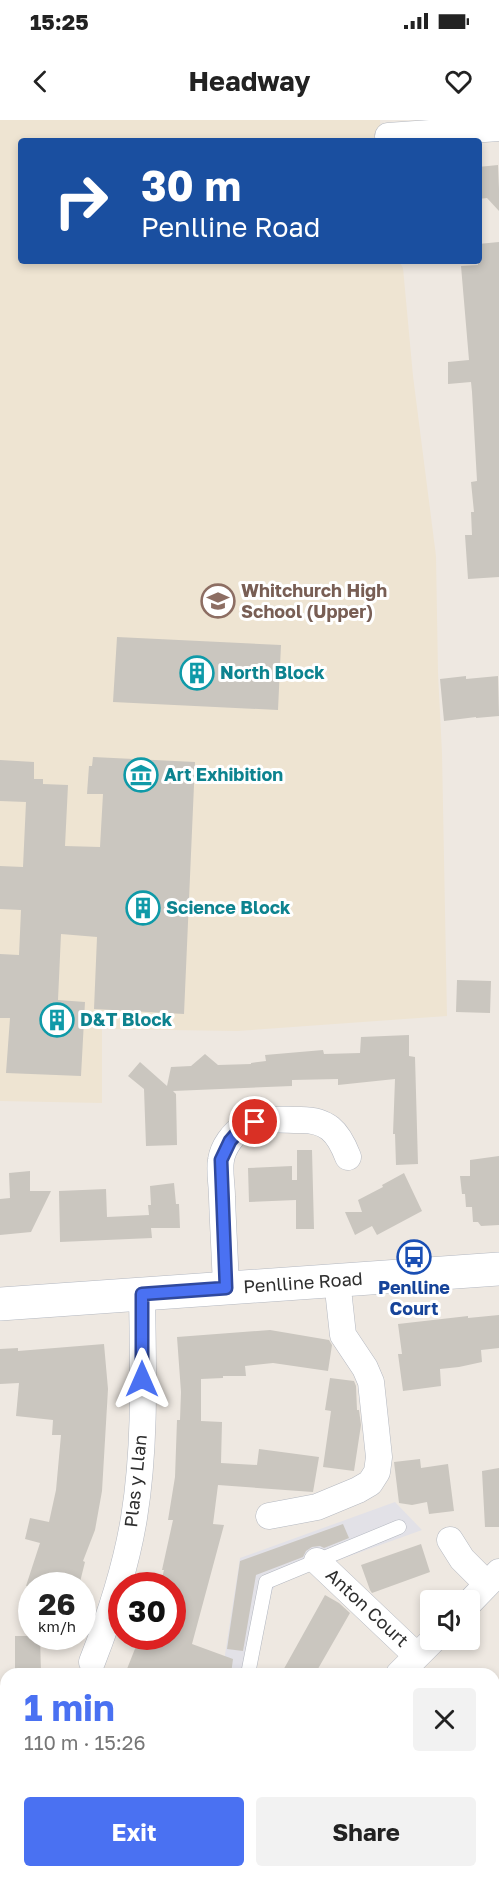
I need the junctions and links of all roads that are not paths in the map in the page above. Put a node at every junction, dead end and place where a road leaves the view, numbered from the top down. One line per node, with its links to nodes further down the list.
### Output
1 (499, 128): 2 (street)
2 (388, 136)
3 (348, 1157): 6 (street)
4 (499, 1269): 5 (street, Penlline Road)
5 (337, 1280): 6 (street, Penlline Road); 9 (street)
6 (226, 1288): 7 (street, Penlline Road)
7 (142, 1294): 8 (street, Penlline Road); 16 (street, Plas y Llan)
8 (0, 1304)
9 (268, 1516)
10 (399, 1527): 12 (lane)
11 (450, 1540): 13 (street)
12 (317, 1561): 14 (street, Anton Court); 17 (lane)
13 (485, 1586)
14 (420, 1644)
15 (423, 1650): 18 (street)
16 (92, 1662)
17 (249, 1668)
18 (405, 1668)

